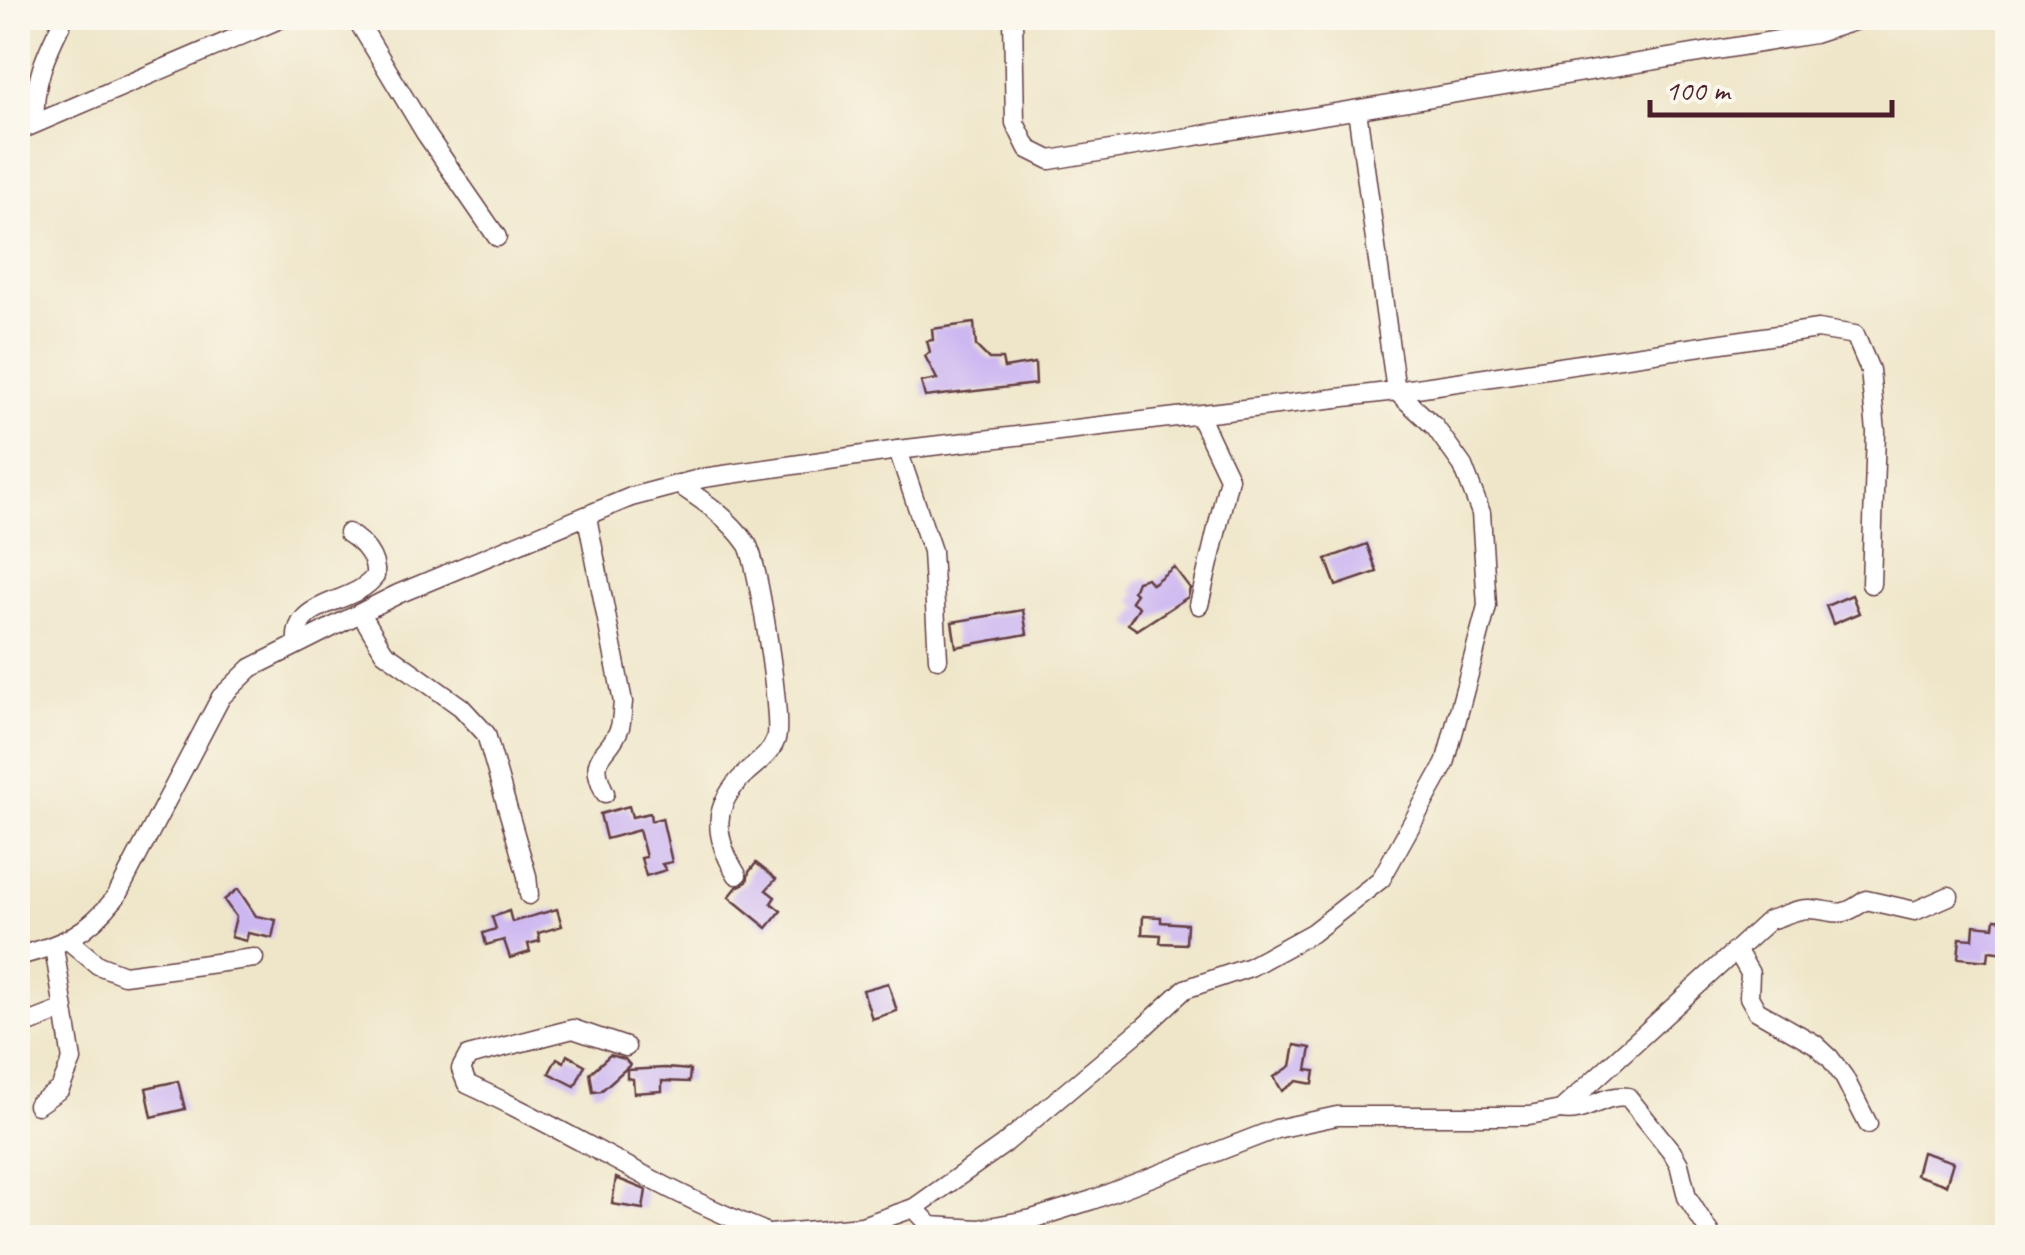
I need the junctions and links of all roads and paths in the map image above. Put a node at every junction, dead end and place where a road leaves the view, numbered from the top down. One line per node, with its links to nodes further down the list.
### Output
1 (64, 18): 7 (street)
2 (282, 18): 7 (street)
3 (356, 18): 8 (street)
4 (1014, 18): 6 (street)
5 (1863, 18): 6 (street)
6 (1357, 110): 9 (street)
7 (26, 127)
8 (497, 237)
9 (1396, 391): 10 (street); 15 (street); 34 (street)
10 (1199, 416): 11 (street); 16 (street)
11 (898, 450): 12 (street); 19 (street)
12 (678, 484): 13 (street); 21 (street)
13 (587, 517): 17 (street); 20 (street)
14 (348, 533): 18 (street)
15 (1871, 584)
16 (1199, 605)
17 (362, 615): 18 (street); 22 (street)
18 (297, 644): 24 (street)
19 (938, 659)
20 (605, 792)
21 (736, 875)
22 (529, 895)
23 (1949, 896): 25 (street)
24 (61, 944): 26 (street); 27 (street); 28 (street)
25 (1737, 950): 32 (street); 33 (street)
26 (18, 956)
27 (254, 958)
28 (62, 1010): 29 (street); 31 (street)
29 (18, 1027)
30 (626, 1047): 35 (street)
31 (37, 1105)
32 (1561, 1110): 34 (street); 37 (street)
33 (1868, 1124)
34 (914, 1208): 35 (street)
35 (764, 1232): 36 (street)
36 (720, 1238)
37 (1713, 1238)

